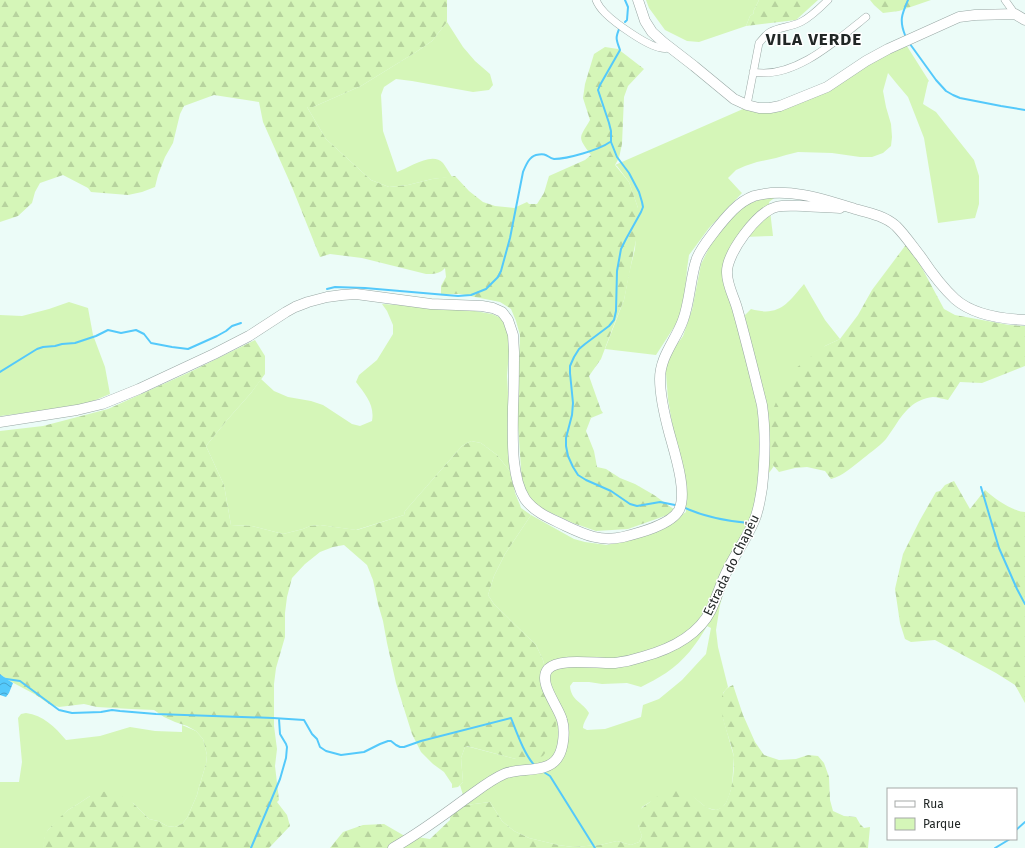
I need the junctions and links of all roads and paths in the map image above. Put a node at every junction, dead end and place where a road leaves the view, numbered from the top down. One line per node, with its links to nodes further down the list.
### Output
1 (596, 0): 8 (street)
2 (638, 0): 8 (main road)
3 (828, 0): 9 (street)
4 (1005, 0): 5 (street)
5 (1015, 14): 7 (main road); 10 (main road)
6 (866, 17): 9 (street)
7 (1025, 20)
8 (670, 48): 10 (main road)
9 (753, 72): 10 (street)
10 (747, 105)
11 (856, 209): 12 (main road); 13 (main road); 14 (main road, Estrada do Chapéu)
12 (1025, 320)
13 (0, 422)
14 (393, 848)

